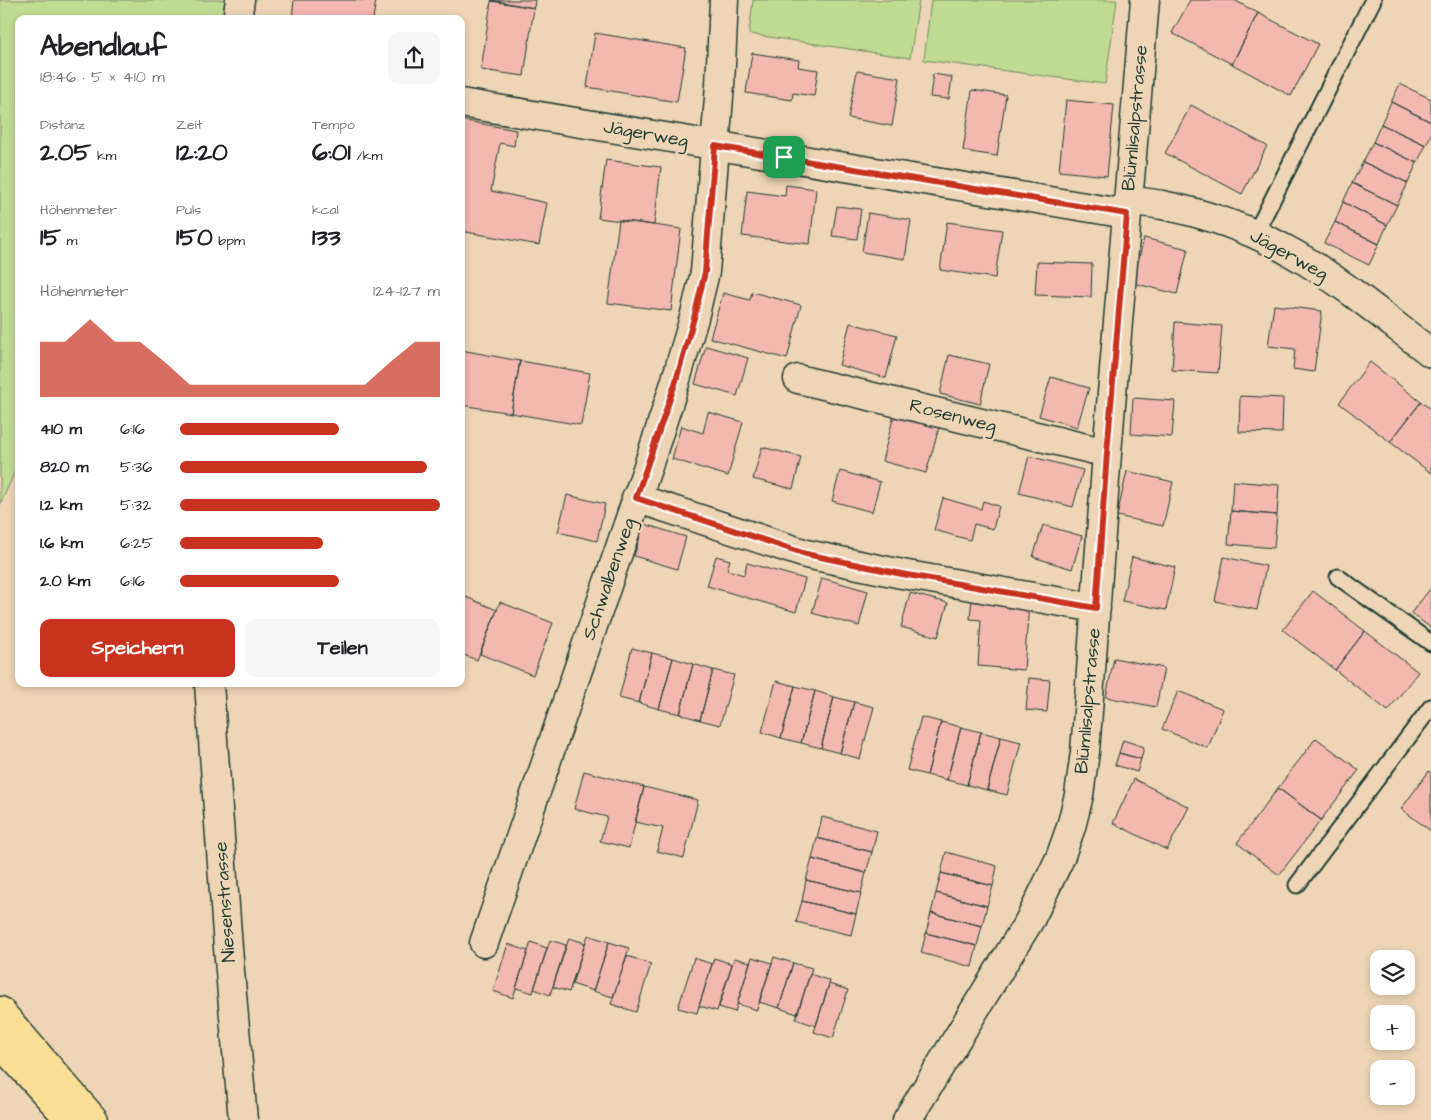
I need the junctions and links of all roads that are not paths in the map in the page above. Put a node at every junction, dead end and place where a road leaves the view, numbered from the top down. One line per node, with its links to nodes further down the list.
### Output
1 (240, 0): 5 (street)
2 (724, 0): 7 (street, Schwalbenweg)
3 (1145, 0): 8 (street, Blümlisalpstrasse)
4 (1373, 0): 9 (lane)
5 (238, 15)
6 (465, 104): 7 (street, Jägerweg)
7 (715, 146): 8 (street, Jägerweg); 13 (street, Schwalbenweg)
8 (1127, 207): 9 (street, Jägerweg); 12 (street, Blümlisalpstrasse)
9 (1255, 234): 10 (street, Jägerweg)
10 (1431, 353)
11 (798, 379): 12 (street, Rosenweg)
12 (1107, 453): 15 (street, Blümlisalpstrasse)
13 (636, 498): 15 (street); 21 (street, Schwalbenweg)
14 (1338, 577): 16 (lane)
15 (1096, 608): 27 (street, Blümlisalpstrasse)
16 (1431, 643)
17 (208, 687): 26 (street, Niesenstrasse)
18 (1431, 707): 19 (lane)
19 (1426, 725): 20 (lane)
20 (1297, 884)
21 (484, 943)
22 (0, 1010): 25 (highway)
23 (0, 1043): 24 (highway)
24 (71, 1120)
25 (94, 1120)
26 (243, 1120)
27 (907, 1120)

